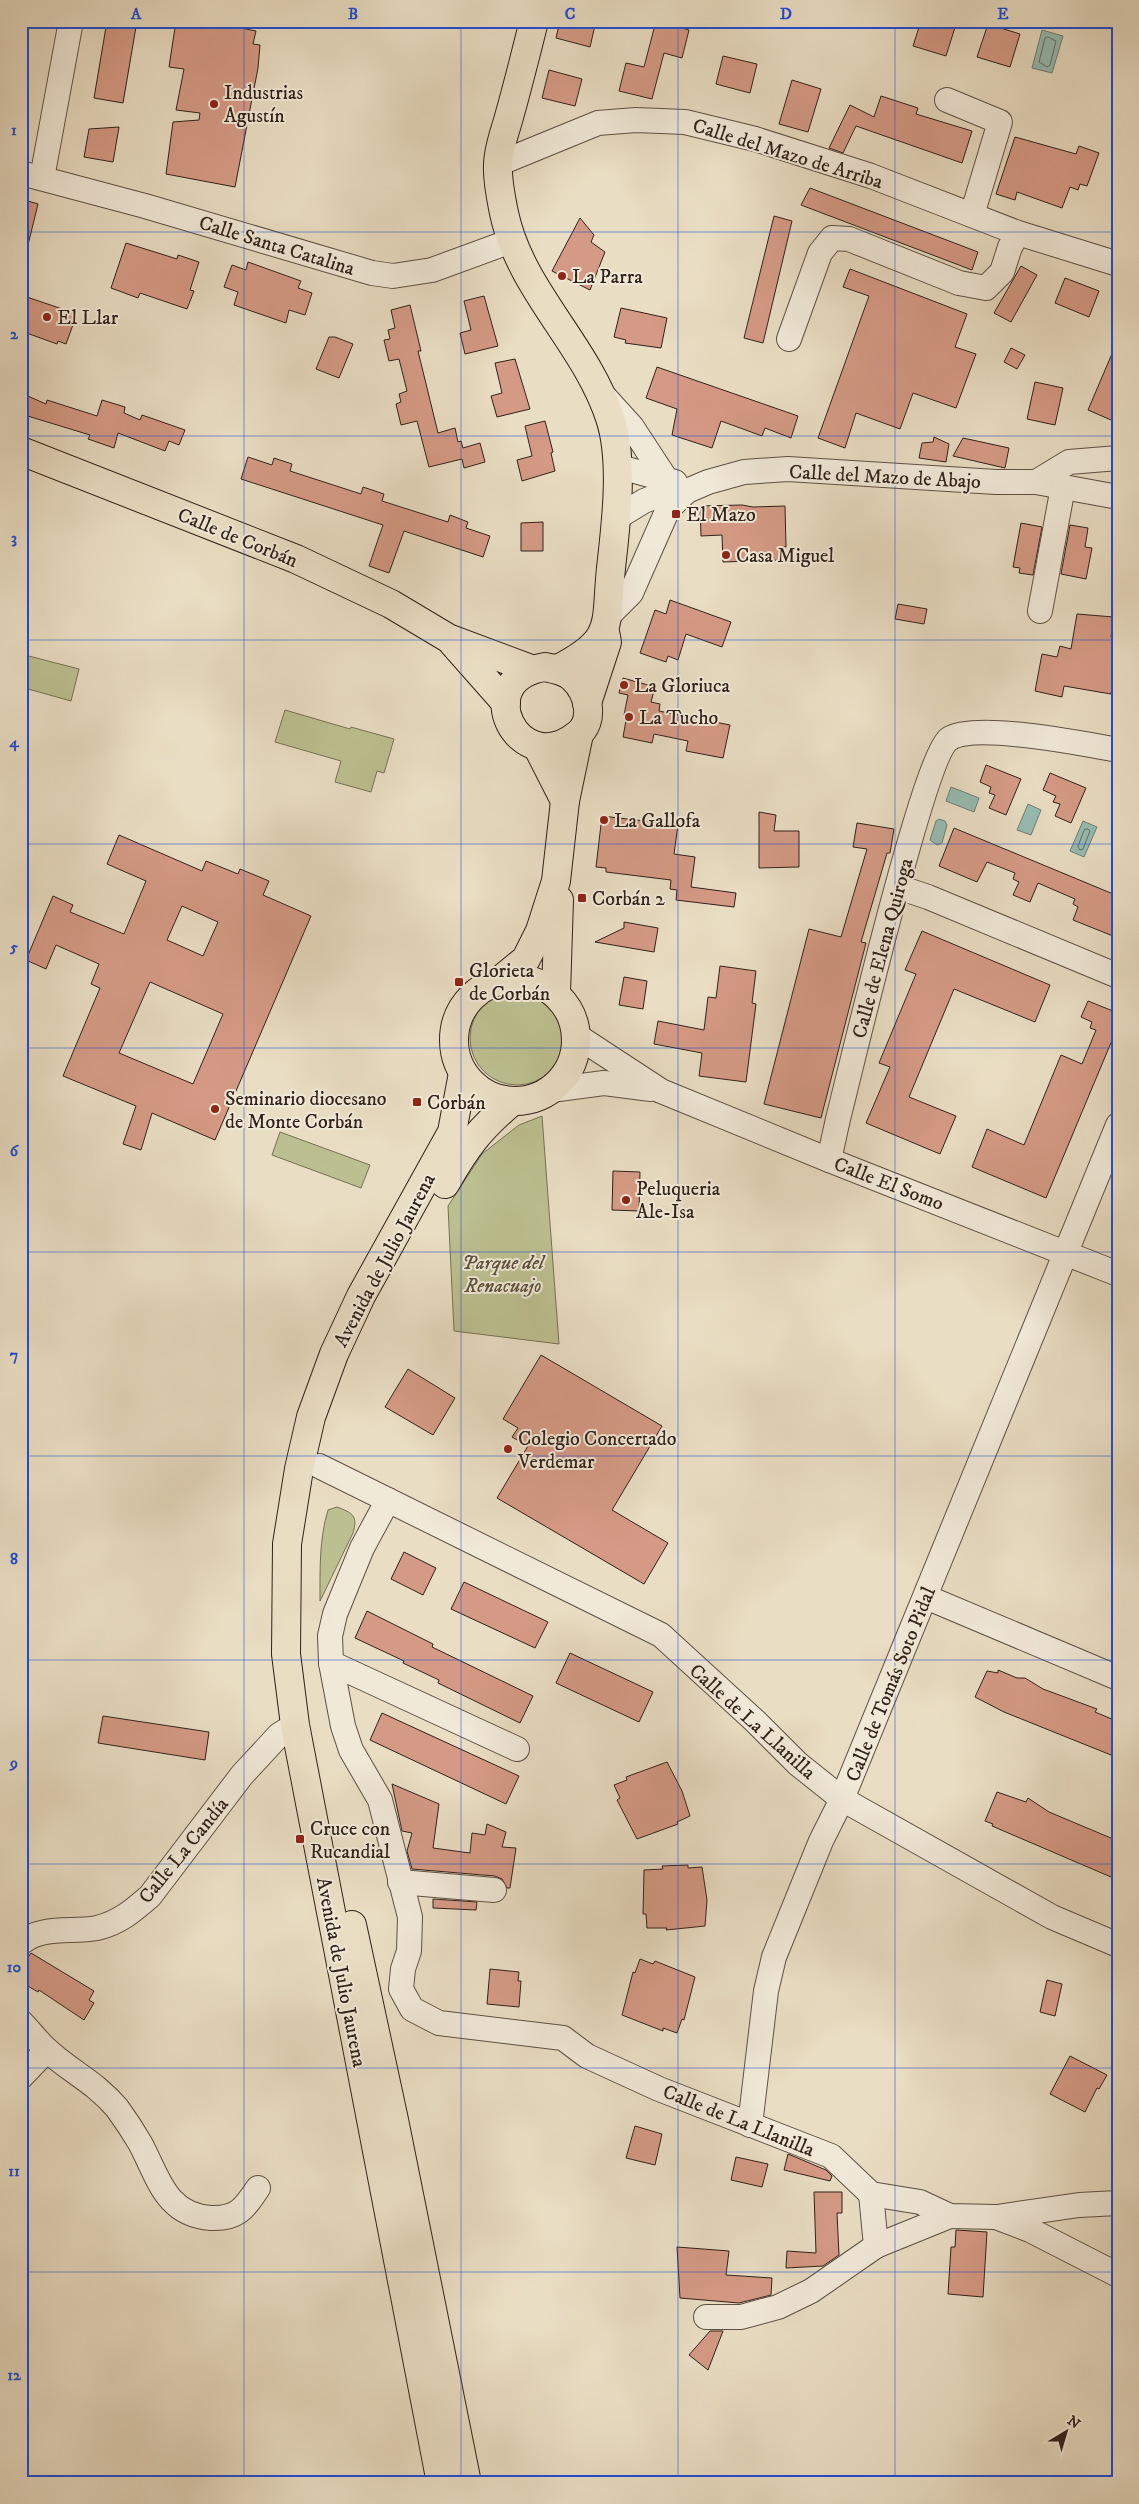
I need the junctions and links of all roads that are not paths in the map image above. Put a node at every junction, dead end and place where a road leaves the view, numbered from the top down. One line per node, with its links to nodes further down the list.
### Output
1 (71, 21): 5 (street, Calle Santa Catalina)
2 (534, 21): 4 (main road)
3 (947, 100): 6 (street)
4 (498, 164): 6 (street, Calle del Mazo de Arriba); 8 (main road)
5 (32, 176): 8 (street, Calle Santa Catalina)
6 (972, 215): 7 (street, Calle del Mazo de Arriba)
7 (1018, 233): 9 (street, Calle del Mazo de Arriba); 10 (street)
8 (511, 241): 11 (main road)
9 (1118, 264)
10 (789, 339)
11 (597, 388): 14 (main road); 15 (street)
12 (21, 451): 23 (main road, Calle de Corbán)
13 (1118, 458): 17 (street)
14 (616, 466): 15 (street, Calle del Mazo de Abajo); 20 (main road)
15 (668, 482): 16 (street, Calle del Mazo de Abajo); 20 (street)
16 (708, 482): 17 (street, Calle del Mazo de Abajo); 22 (street, Calle del Mazo de Abajo)
17 (1036, 482): 18 (street, Calle del Mazo de Abajo)
18 (1063, 487): 19 (street, Calle del Mazo de Abajo); 21 (street)
19 (1118, 497)
20 (616, 518): 22 (main road)
21 (1040, 611)
22 (607, 623): 25 (main road); 27 (main road)
23 (448, 638): 24 (main road, Calle de Corbán); 26 (main road, Calle de Corbán)
24 (530, 669): 25 (main road); 26 (main road)
25 (558, 669): 27 (main road)
26 (506, 703): 29 (main road)
27 (587, 703): 28 (main road)
28 (579, 734): 29 (main road); 31 (main road)
29 (537, 746): 31 (main road)
30 (1118, 750): 33 (street, Calle de Elena Quiroga)
31 (565, 801): 32 (main road)
32 (556, 880): 35 (main road); 36 (main road)
33 (898, 887): 34 (street); 43 (street, Calle de Elena Quiroga)
34 (1118, 976)
35 (504, 978): 36 (main road); 38 (main road)
36 (556, 993): 37 (main road)
37 (577, 1036): 39 (main road); 40 (street, Calle El Somo)
38 (463, 1073): 41 (main road); 51 (main road, Avenida de Julio Jaurena)
39 (551, 1090): 40 (street, Calle El Somo); 41 (main road)
40 (661, 1091): 43 (street, Calle El Somo)
41 (513, 1101): 46 (main road, Avenida de Julio Jaurena)
42 (1118, 1125): 44 (street, Calle de Tomás Soto Pidal)
43 (829, 1160): 44 (street, Calle El Somo)
44 (1065, 1252): 45 (street, Calle El Somo); 48 (street, Calle de Tomás Soto Pidal)
45 (1118, 1274)
46 (319, 1466): 47 (street, Calle de La Llanilla); 71 (main road, Avenida de Julio Jaurena)
47 (388, 1500): 49 (street, Calle de La Llanilla); 53 (street, Calle de La Llanilla)
48 (926, 1597): 50 (street); 53 (street, Calle de Tomás Soto Pidal)
49 (331, 1663): 52 (street); 54 (street, Calle de La Llanilla)
50 (1118, 1678)
51 (295, 1725): 56 (street, Calle La Candía); 70 (main road, Avenida de Julio Jaurena)
52 (517, 1748)
53 (842, 1799): 57 (street, Calle de La Llanilla); 61 (street, Calle de Tomás Soto Pidal)
54 (400, 1882): 55 (street); 61 (street, Calle de La Llanilla)
55 (494, 1890)
56 (21, 1943)
57 (1118, 1945)
58 (21, 2022): 59 (street)
59 (47, 2050): 60 (street); 62 (street)
60 (21, 2077)
61 (750, 2125): 63 (street, Calle de La Llanilla)
62 (258, 2188)
63 (871, 2194): 65 (street); 67 (street)
64 (1118, 2203): 66 (street)
65 (950, 2216): 66 (street); 67 (street)
66 (996, 2217): 68 (street)
67 (876, 2246): 69 (street)
68 (1118, 2275)
69 (706, 2317)
70 (441, 2483)
71 (467, 2483)

